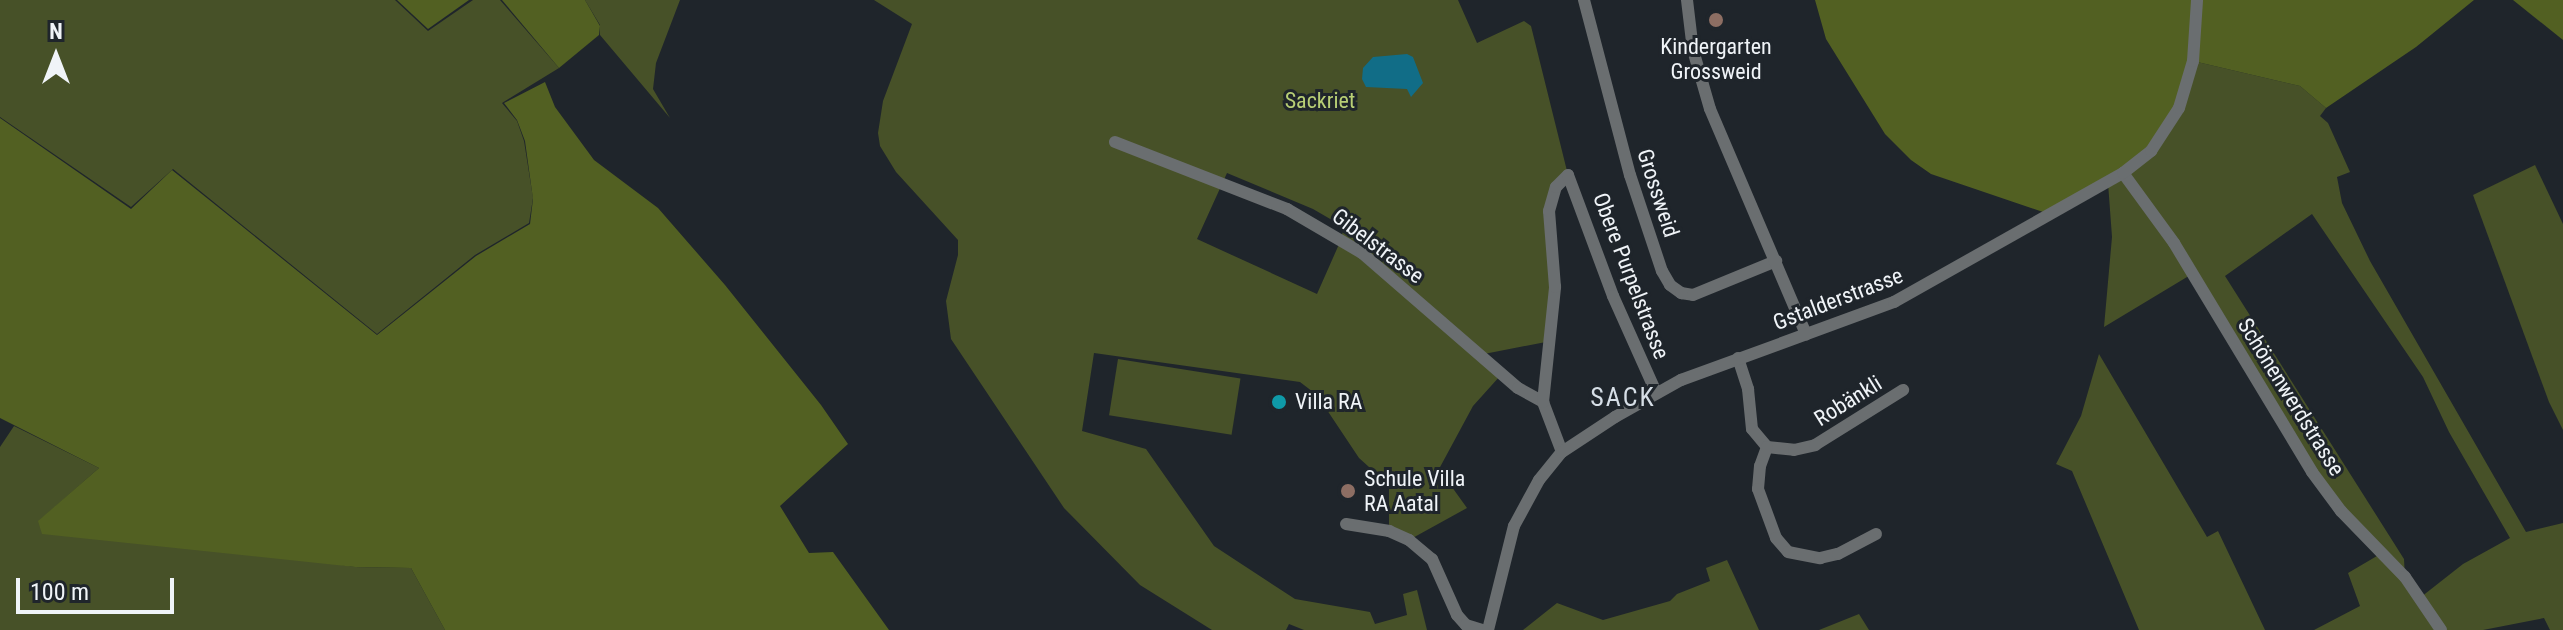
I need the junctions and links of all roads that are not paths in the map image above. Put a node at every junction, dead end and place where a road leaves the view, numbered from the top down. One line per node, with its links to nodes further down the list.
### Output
1 (1584, 0): 6 (street, Grossweid)
2 (1687, 0): 6 (street)
3 (2197, 0): 5 (street, Gstalderstrasse)
4 (1115, 142): 11 (street, Gibelstrasse)
5 (2123, 173): 7 (street, Gstalderstrasse); 18 (street, Schönenwerdstrasse)
6 (1776, 261): 7 (street)
7 (1806, 334): 8 (street, Gstalderstrasse)
8 (1738, 358): 10 (street, Gstalderstrasse); 12 (street)
9 (1903, 390): 12 (street, Robänkli)
10 (1656, 392): 11 (street, Obere Purpelstrasse); 13 (street, Gstalderstrasse)
11 (1543, 402): 13 (street)
12 (1767, 447): 15 (street)
13 (1562, 452): 17 (street, Gstalderstrasse)
14 (1346, 524): 16 (street)
15 (1876, 534)
16 (1482, 630)
17 (1488, 630)
18 (2441, 630)

